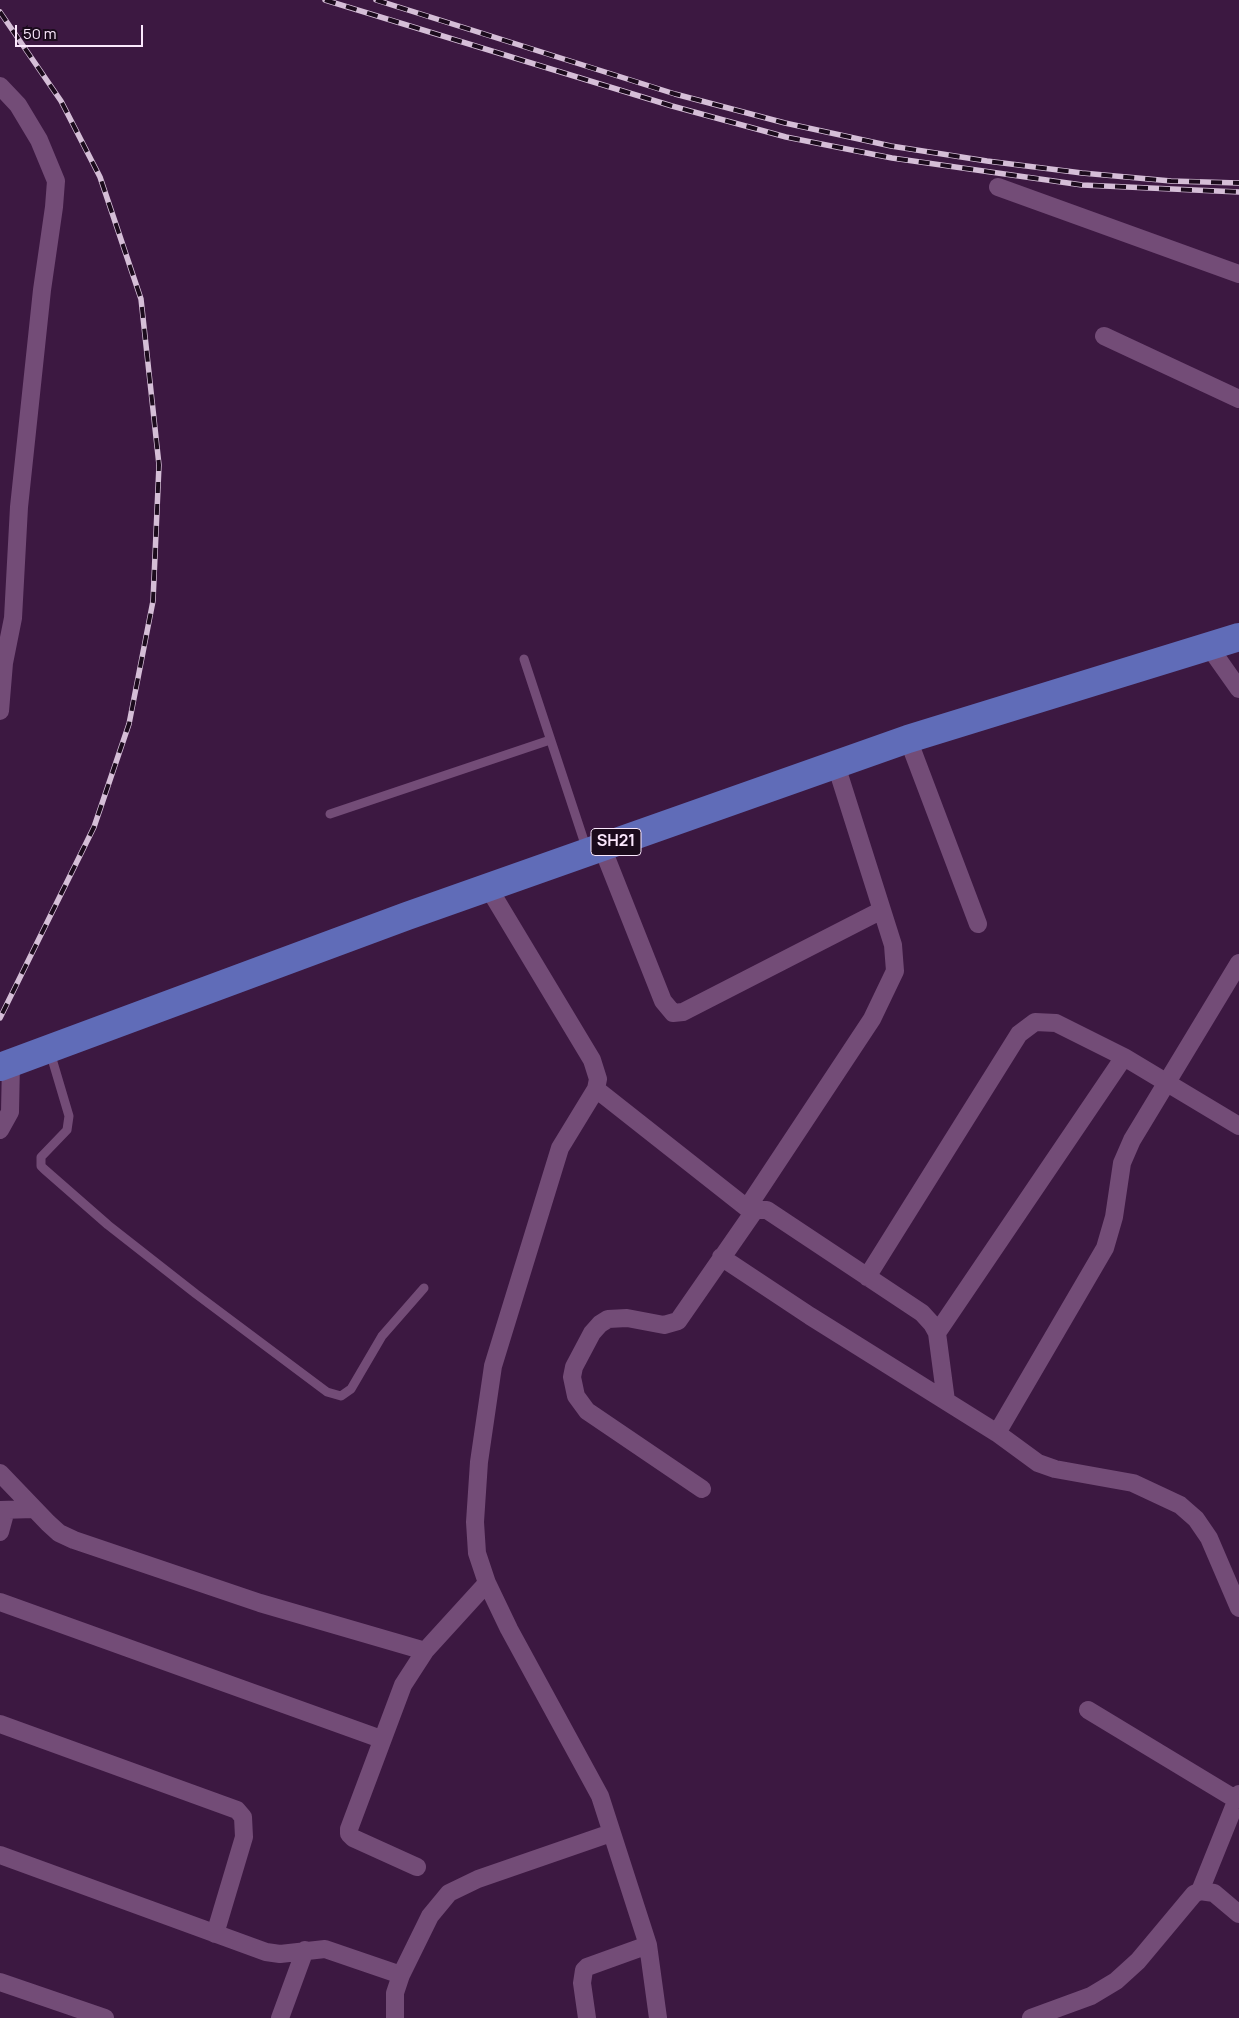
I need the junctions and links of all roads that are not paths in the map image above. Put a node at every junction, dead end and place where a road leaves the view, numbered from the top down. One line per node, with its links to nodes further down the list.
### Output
1 (0, 86): 10 (street)
2 (998, 187): 3 (street)
3 (1239, 274)
4 (1104, 336): 5 (street)
5 (1239, 399)
6 (1239, 637): 7 (main road, SH21)
7 (1210, 648): 9 (street); 11 (main road, SH21)
8 (524, 660): 12 (lane)
9 (1239, 689)
10 (0, 710)
11 (908, 739): 13 (main road, SH21); 18 (street)
12 (550, 740): 14 (lane); 15 (lane)
13 (836, 765): 15 (main road, SH21); 17 (street)
14 (330, 814)
15 (595, 850): 16 (main road, SH21); 17 (street)
16 (488, 887): 20 (main road, SH21); 24 (street)
17 (882, 910): 27 (street)
18 (978, 924)
19 (1239, 963): 23 (street)
20 (49, 1050): 22 (main road, SH21); 30 (lane)
21 (1124, 1057): 23 (street); 29 (street); 31 (street)
22 (5, 1065): 26 (street)
23 (1168, 1082): 25 (street); 33 (street)
24 (596, 1090): 27 (street); 39 (street)
25 (1239, 1126)
26 (0, 1130)
27 (749, 1210): 28 (street); 29 (street)
28 (721, 1257): 32 (street); 35 (street)
29 (866, 1277): 31 (street)
30 (424, 1288)
31 (937, 1333): 32 (street)
32 (946, 1402): 33 (street)
33 (996, 1433): 41 (street)
34 (0, 1473): 36 (street)
35 (702, 1489)
36 (34, 1509): 37 (street); 42 (street)
37 (3, 1510): 38 (street)
38 (0, 1532)
39 (487, 1583): 42 (street); 47 (street)
40 (0, 1602): 45 (street)
41 (1239, 1608)
42 (425, 1650): 45 (street)
43 (1088, 1710): 46 (street)
44 (0, 1724): 52 (street)
45 (381, 1739): 49 (street)
46 (1238, 1797): 50 (street)
47 (611, 1833): 53 (street); 55 (street)
48 (0, 1855): 52 (street)
49 (417, 1867)
50 (1200, 1891): 51 (street); 57 (street)
51 (1239, 1914)
52 (215, 1934): 54 (street)
53 (648, 1945): 61 (street); 62 (street)
54 (305, 1950): 55 (street); 59 (street)
55 (401, 1975): 60 (street)
56 (0, 1982): 58 (street)
57 (1059, 2014): 63 (street)
58 (105, 2018)
59 (280, 2018)
60 (395, 2018)
61 (586, 2018)
62 (658, 2018)
63 (1031, 2018)

